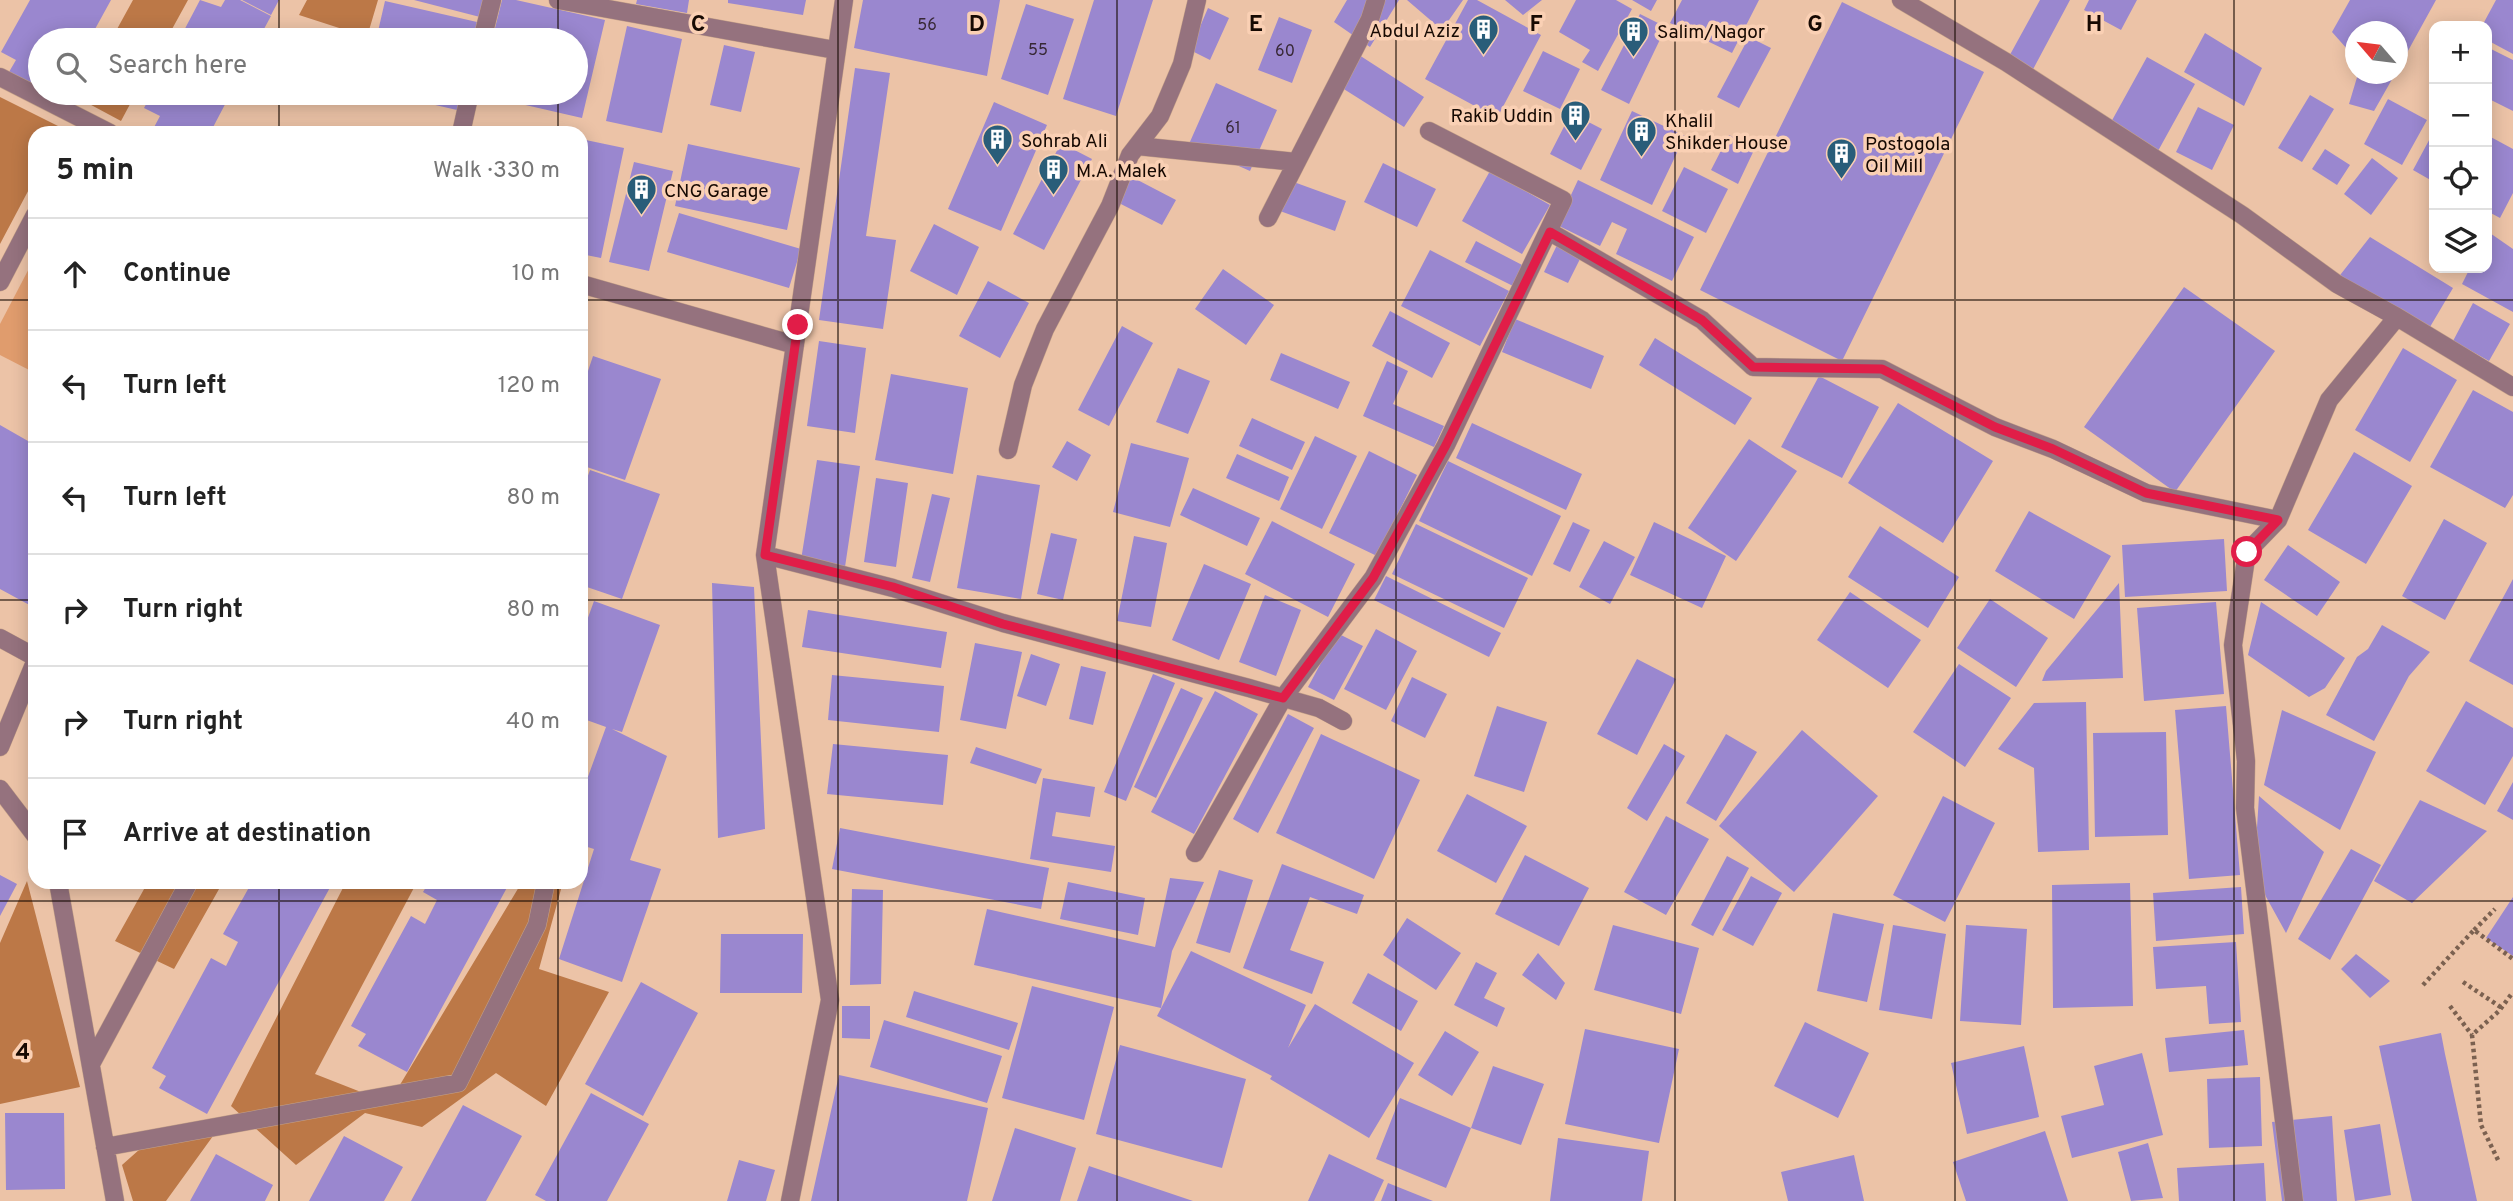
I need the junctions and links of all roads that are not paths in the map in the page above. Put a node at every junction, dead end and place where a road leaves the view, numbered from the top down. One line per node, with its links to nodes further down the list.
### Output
1 (492, 0): 7 (street)
2 (558, 0): 8 (street)
3 (844, 0): 8 (street)
4 (1197, 0): 16 (street)
5 (1376, 0): 17 (street)
6 (1901, 0): 23 (street)
7 (485, 28)
8 (835, 50): 24 (street)
9 (0, 77): 10 (street)
10 (28, 94)
11 (46, 105): 13 (street)
12 (467, 105): 14 (street)
13 (81, 126)
14 (463, 126)
15 (1429, 131): 20 (street)
16 (1137, 146): 17 (street); 26 (street)
17 (1296, 162): 18 (street)
18 (1268, 218)
19 (28, 228): 21 (street)
20 (1550, 232): 27 (street); 32 (street)
21 (0, 282)
22 (588, 286): 24 (street)
23 (2397, 317): 25 (street); 27 (street)
24 (795, 345): 28 (street)
25 (2513, 387)
26 (1008, 450)
27 (2278, 520): 45 (street)
28 (765, 555): 32 (street); 44 (street)
29 (0, 638): 30 (street)
30 (28, 653)
31 (28, 679): 34 (street)
32 (1283, 698): 33 (street); 37 (street)
33 (1343, 722)
34 (0, 747)
35 (0, 789): 36 (street)
36 (28, 826)
37 (1195, 853)
38 (59, 889): 41 (street)
39 (185, 889): 41 (street)
40 (545, 889): 42 (street)
41 (91, 1064): 42 (street)
42 (106, 1147): 43 (street)
43 (115, 1201)
44 (790, 1201)
45 (2294, 1201)

